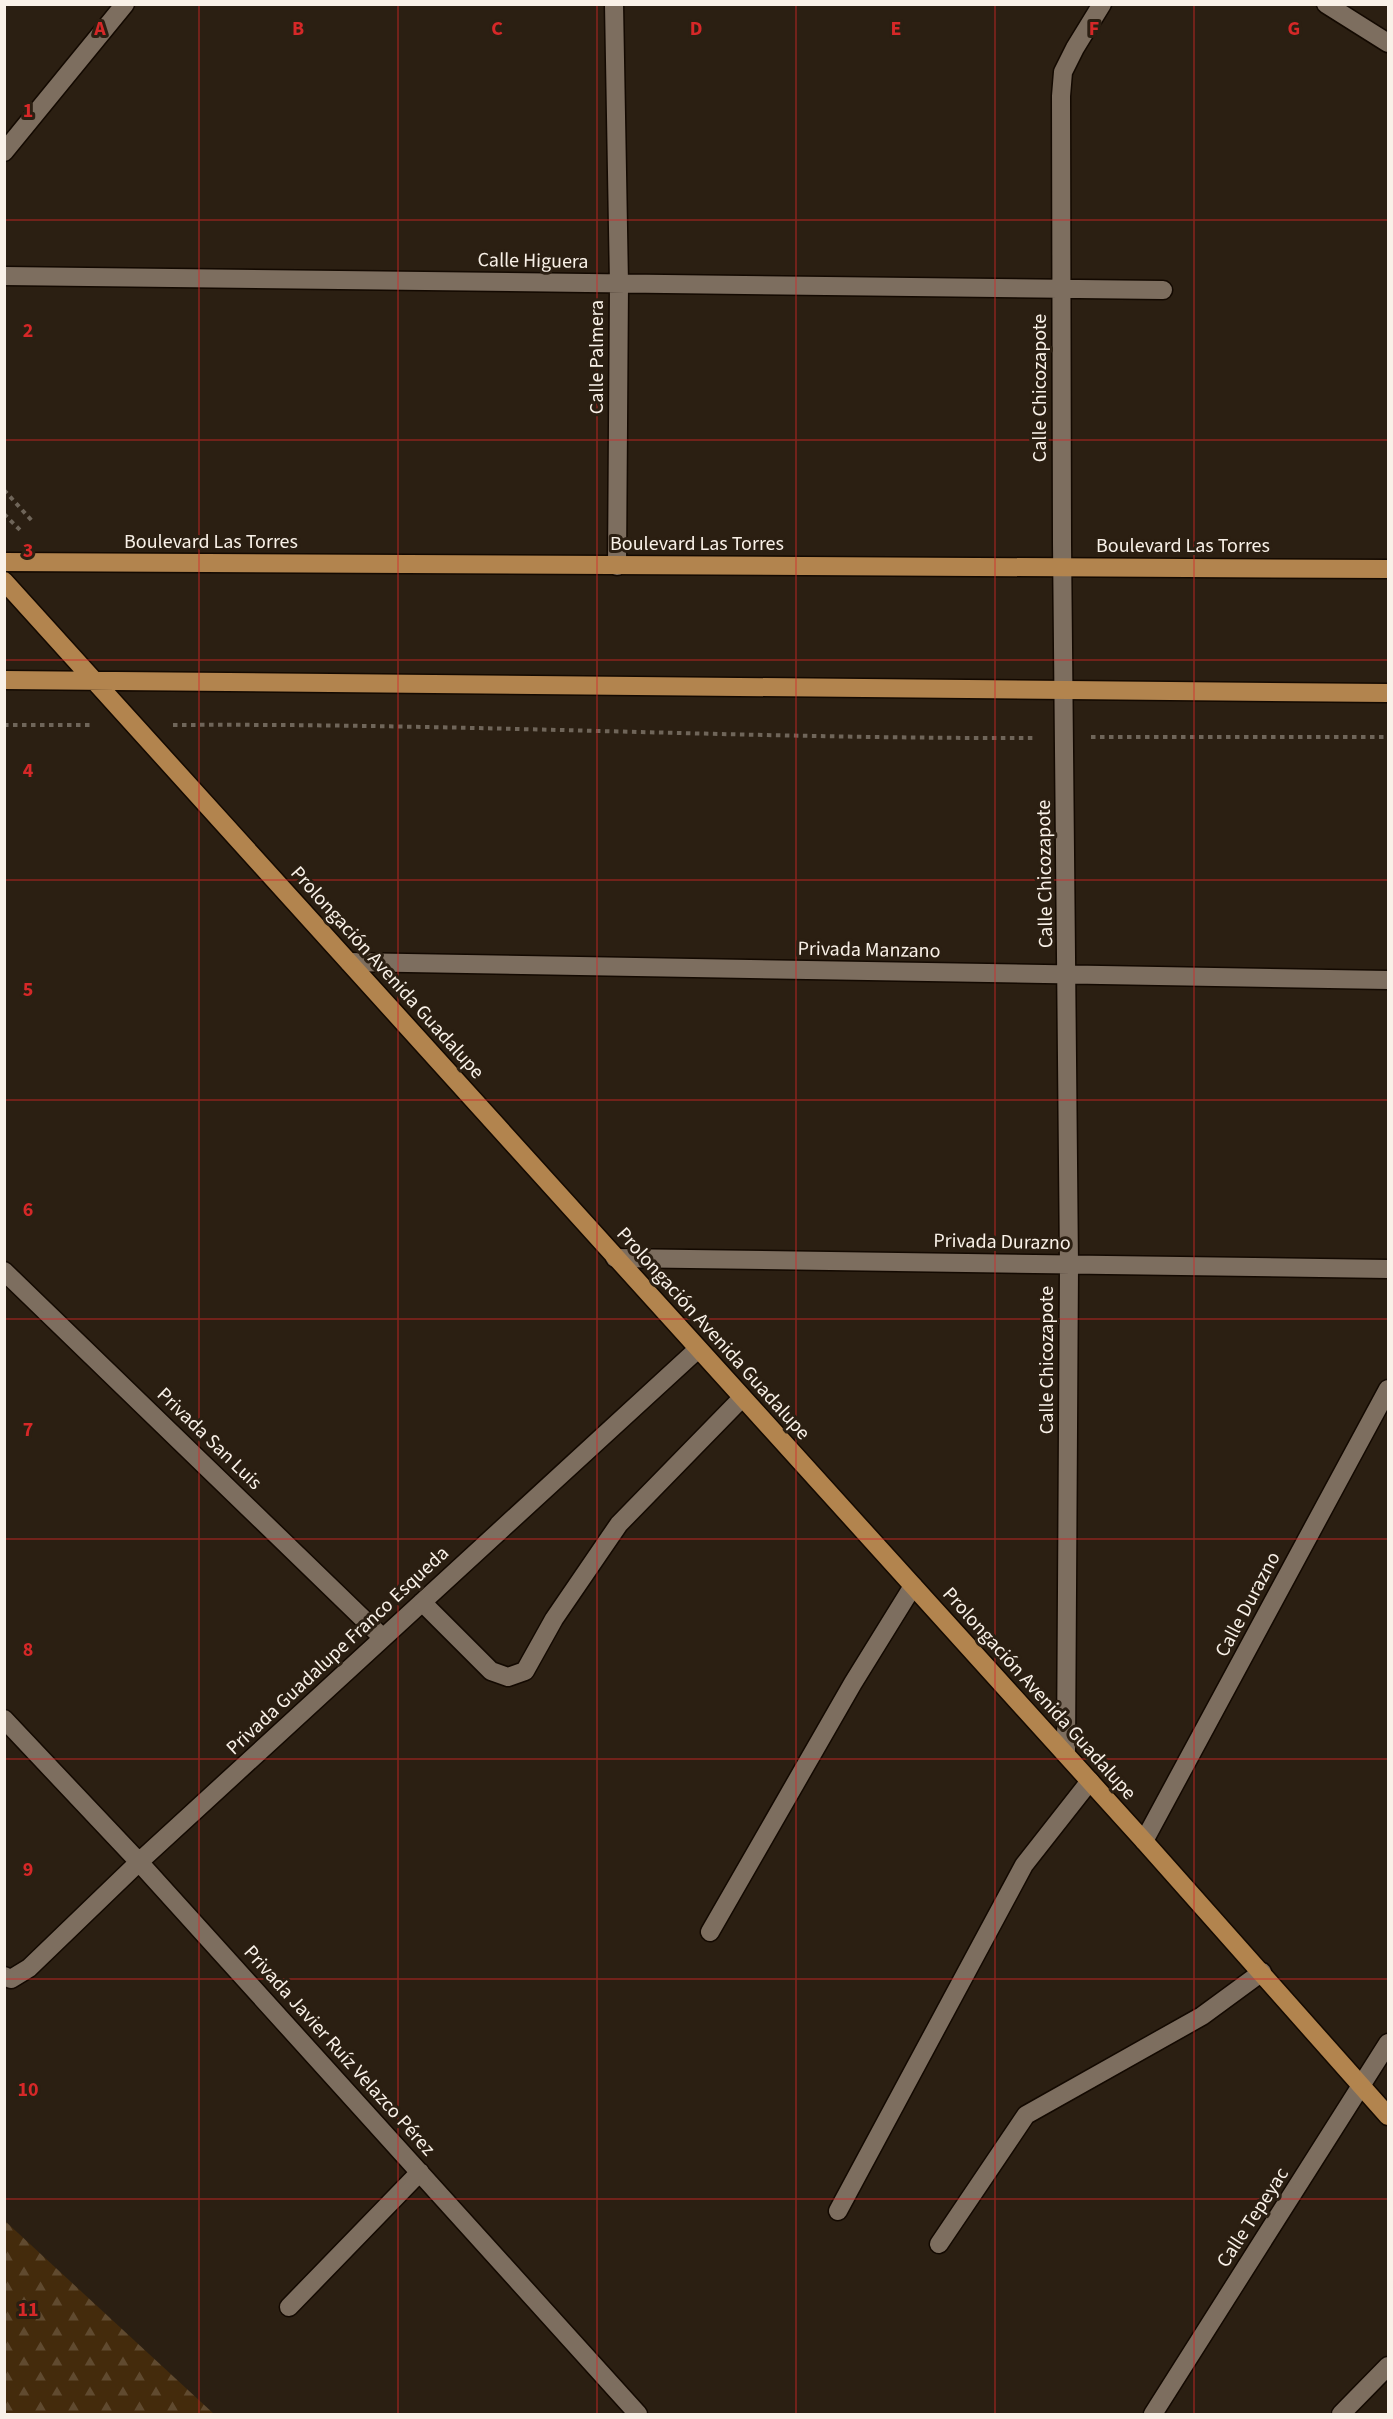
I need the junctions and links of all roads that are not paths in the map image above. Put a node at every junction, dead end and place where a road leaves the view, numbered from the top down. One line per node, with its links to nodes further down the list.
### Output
1 (125, 4): 6 (street)
2 (614, 4): 8 (street, Calle Palmera)
3 (1102, 4): 9 (street, Calle Chicozapote)
4 (1326, 4): 5 (street)
5 (1389, 43)
6 (6, 146)
7 (4, 276): 8 (street, Calle Higuera)
8 (619, 284): 9 (street, Calle Higuera); 12 (street, Calle Palmera)
9 (1062, 288): 10 (street, Calle Higuera); 13 (street, Calle Chicozapote)
10 (1163, 290)
11 (4, 562): 12 (main road, Boulevard Las Torres)
12 (617, 566): 13 (main road, Boulevard Las Torres)
13 (1062, 567): 14 (main road, Boulevard Las Torres); 18 (street, Calle Chicozapote)
14 (1389, 568)
15 (4, 581): 17 (main road, Prolongación Avenida Guadalupe)
16 (4, 680): 17 (main road)
17 (93, 680): 18 (main road); 20 (main road, Prolongación Avenida Guadalupe)
18 (1064, 690): 19 (main road); 21 (street, Calle Chicozapote)
19 (1389, 693)
20 (348, 962): 21 (street, Privada Manzano); 23 (main road, Prolongación Avenida Guadalupe)
21 (1068, 974): 22 (street, Privada Manzano); 24 (street, Calle Chicozapote)
22 (1389, 980)
23 (615, 1258): 24 (street, Privada Durazno); 27 (main road, Prolongación Avenida Guadalupe)
24 (1070, 1264): 25 (street, Privada Durazno); 34 (street, Calle Chicozapote)
25 (1389, 1269)
26 (4, 1271): 32 (street, Privada San Luis)
27 (698, 1349): 29 (main road, Prolongación Avenida Guadalupe); 31 (street, Privada Guadalupe Franco Esqueda)
28 (1389, 1389): 36 (street, Calle Durazno)
29 (742, 1398): 30 (main road, Prolongación Avenida Guadalupe); 31 (street)
30 (913, 1586): 34 (main road, Prolongación Avenida Guadalupe); 38 (street)
31 (422, 1602): 32 (street, Privada Guadalupe Franco Esqueda)
32 (383, 1638): 37 (street, Privada Guadalupe Franco Esqueda)
33 (4, 1719): 37 (street, Privada Javier Ruíz Velazco Pérez)
34 (1066, 1754): 35 (main road, Prolongación Avenida Guadalupe)
35 (1090, 1781): 36 (main road, Prolongación Avenida Guadalupe); 45 (street)
36 (1144, 1840): 39 (main road, Prolongación Avenida Guadalupe)
37 (139, 1862): 40 (street, Privada Guadalupe Franco Esqueda); 44 (street, Privada Javier Ruíz Velazco Pérez)
38 (710, 1932)
39 (1262, 1972): 42 (main road, Prolongación Avenida Guadalupe); 46 (street)
40 (4, 1976)
41 (1389, 2043): 42 (street, Calle Tepeyac)
42 (1363, 2086): 43 (main road, Prolongación Avenida Guadalupe); 50 (street, Calle Tepeyac)
43 (1389, 2116)
44 (420, 2172): 47 (street); 49 (street, Privada Javier Ruíz Velazco Pérez)
45 (838, 2211)
46 (939, 2244)
47 (289, 2307)
48 (1389, 2366): 51 (street)
49 (638, 2415)
50 (1153, 2415)
51 (1341, 2415)

